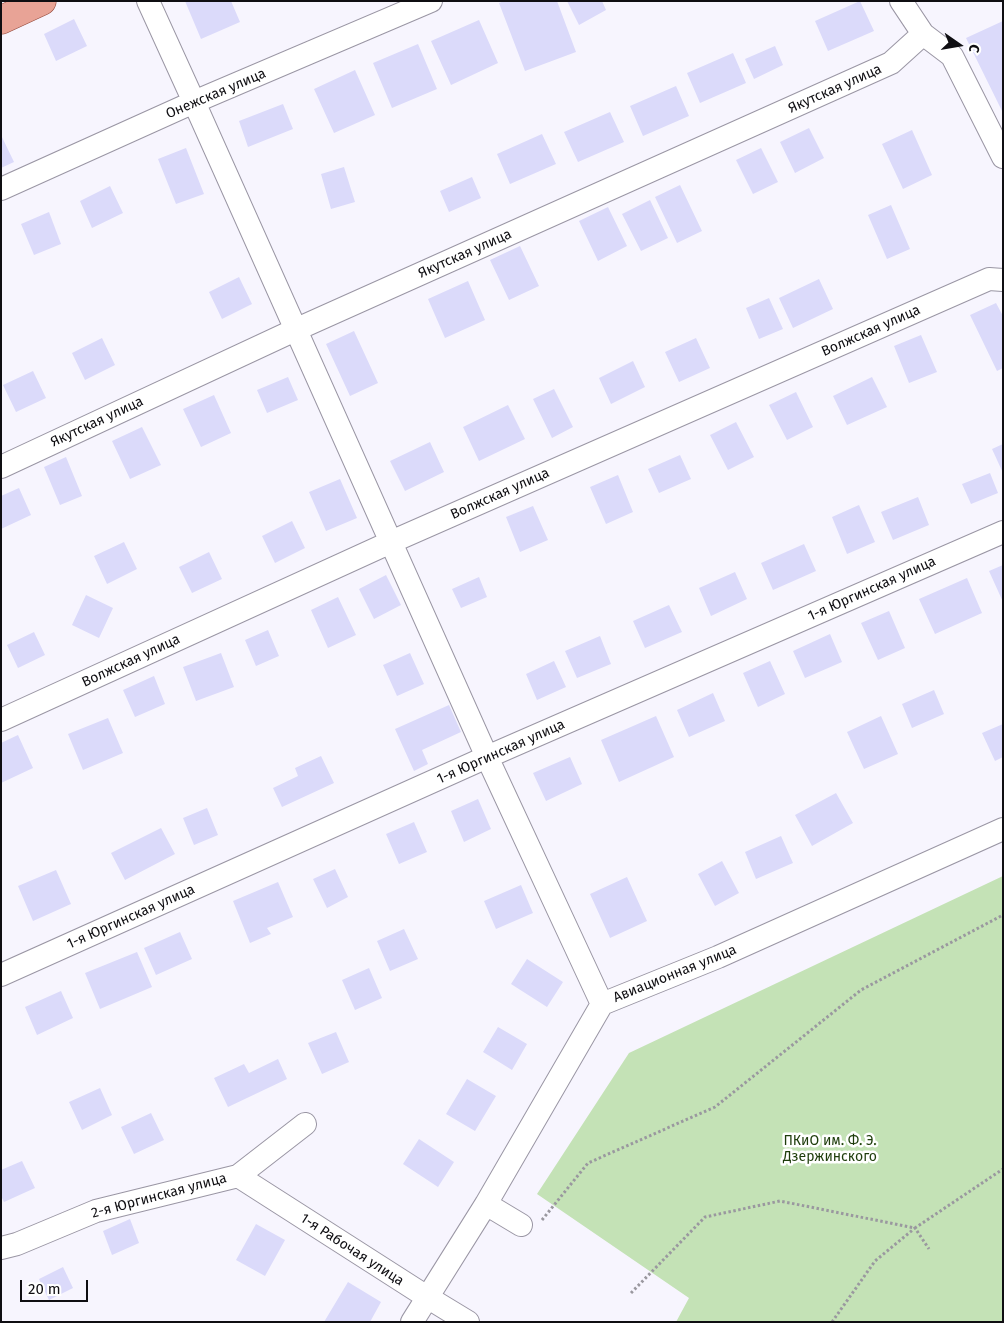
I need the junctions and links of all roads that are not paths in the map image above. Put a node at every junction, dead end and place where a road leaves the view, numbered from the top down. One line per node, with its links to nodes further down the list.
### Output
1 (42, 1): 5 (main road)
2 (148, 1): 7 (street)
3 (431, 1): 7 (street, Онежская улица)
4 (901, 1): 6 (street)
5 (1, 20)
6 (923, 34): 8 (street); 11 (street, Якутская улица)
7 (194, 102): 9 (street, Онежская улица); 11 (street)
8 (1003, 157)
9 (1, 189)
10 (1003, 280): 14 (street, Волжская улица)
11 (295, 330): 12 (street, Якутская улица); 14 (street)
12 (1, 467)
13 (1003, 532): 16 (street, 1-я Юргинская улица)
14 (391, 542): 15 (street, Волжская улица); 16 (street)
15 (1, 720)
16 (487, 758): 18 (street, 1-я Юргинская улица); 19 (street)
17 (1003, 829): 19 (street, Авиационная улица)
18 (1, 975)
19 (602, 1004): 22 (street, Авиационная улица)
20 (305, 1124): 21 (street, 2-я Юргинская улица)
21 (238, 1176): 24 (street, 2-я Юргинская улица); 25 (street, 1-я Рабочая улица)
22 (486, 1204): 23 (street); 25 (street, Авиационная улица)
23 (530, 1224)
24 (1, 1248)
25 (427, 1298): 26 (street, Авиационная улица); 27 (street, 1-я Рабочая улица)
26 (412, 1322)
27 (468, 1322)

